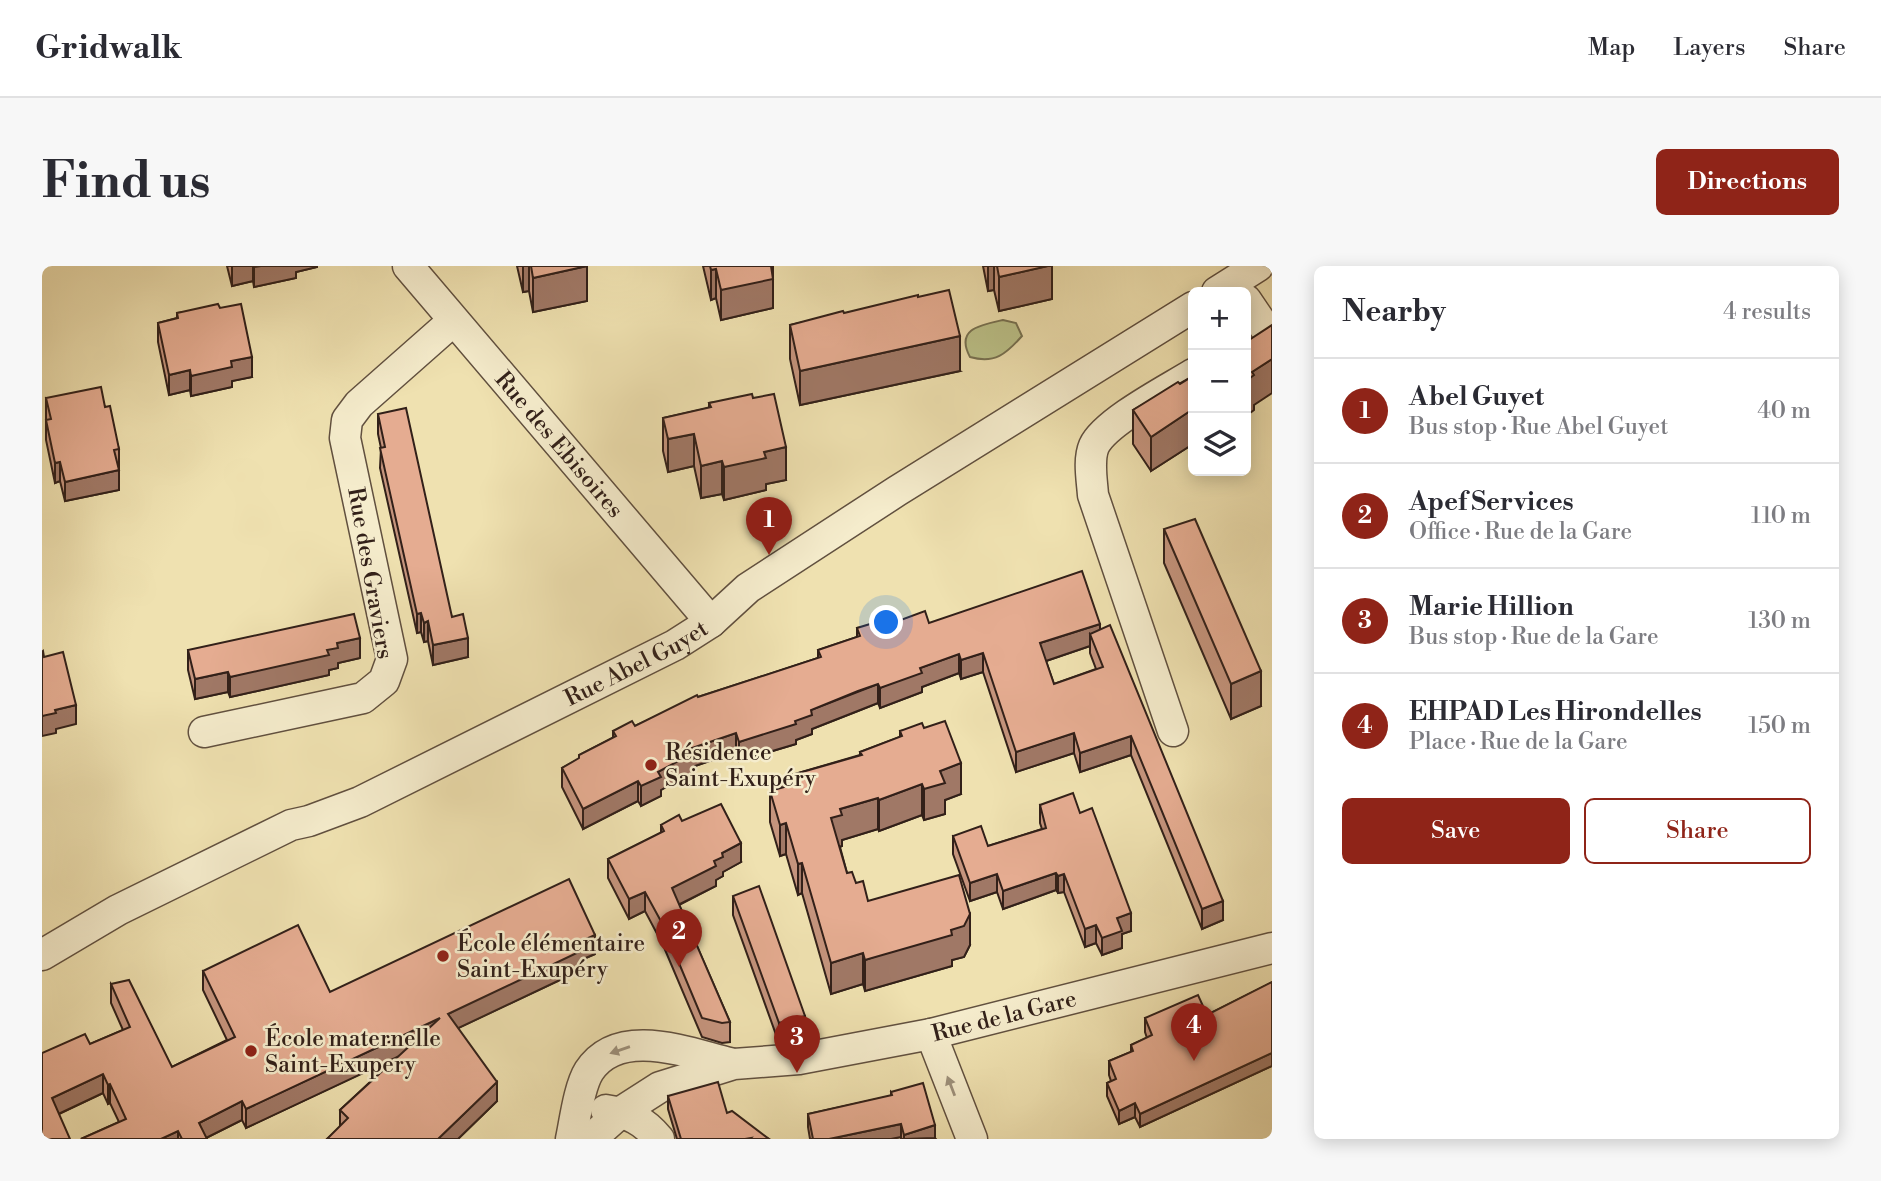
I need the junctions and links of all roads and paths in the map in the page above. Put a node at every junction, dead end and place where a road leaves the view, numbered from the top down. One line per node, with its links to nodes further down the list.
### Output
1 (408, 266): 4 (street, Rue des Ebisoires)
2 (1239, 286): 5 (street)
3 (1188, 310): 7 (street, Rue Abel Guyet)
4 (453, 321): 7 (street, Rue des Ebisoires); 9 (street, Rue des Graviers)
5 (1261, 331)
6 (1188, 376): 8 (street)
7 (711, 622): 11 (street, Rue Abel Guyet)
8 (1173, 731)
9 (204, 732)
10 (1272, 948): 12 (street, Rue de la Gare)
11 (42, 955)
12 (931, 1034): 14 (street, Rue de la Gare); 21 (street, one-way to 12)
13 (666, 1048): 14 (street, Rue de la Gare); 15 (street); 16 (street, Rue de la Gare, one-way to 16)
14 (734, 1064): 15 (street, Rue de la Gare)
15 (674, 1081): 17 (street, Rue de la Gare)
16 (578, 1105): 17 (street); 18 (street, Rue de la Gare)
17 (621, 1112): 19 (street, Rue de la Gare); 20 (street)
18 (571, 1139)
19 (592, 1139)
20 (659, 1139)
21 (972, 1139)

